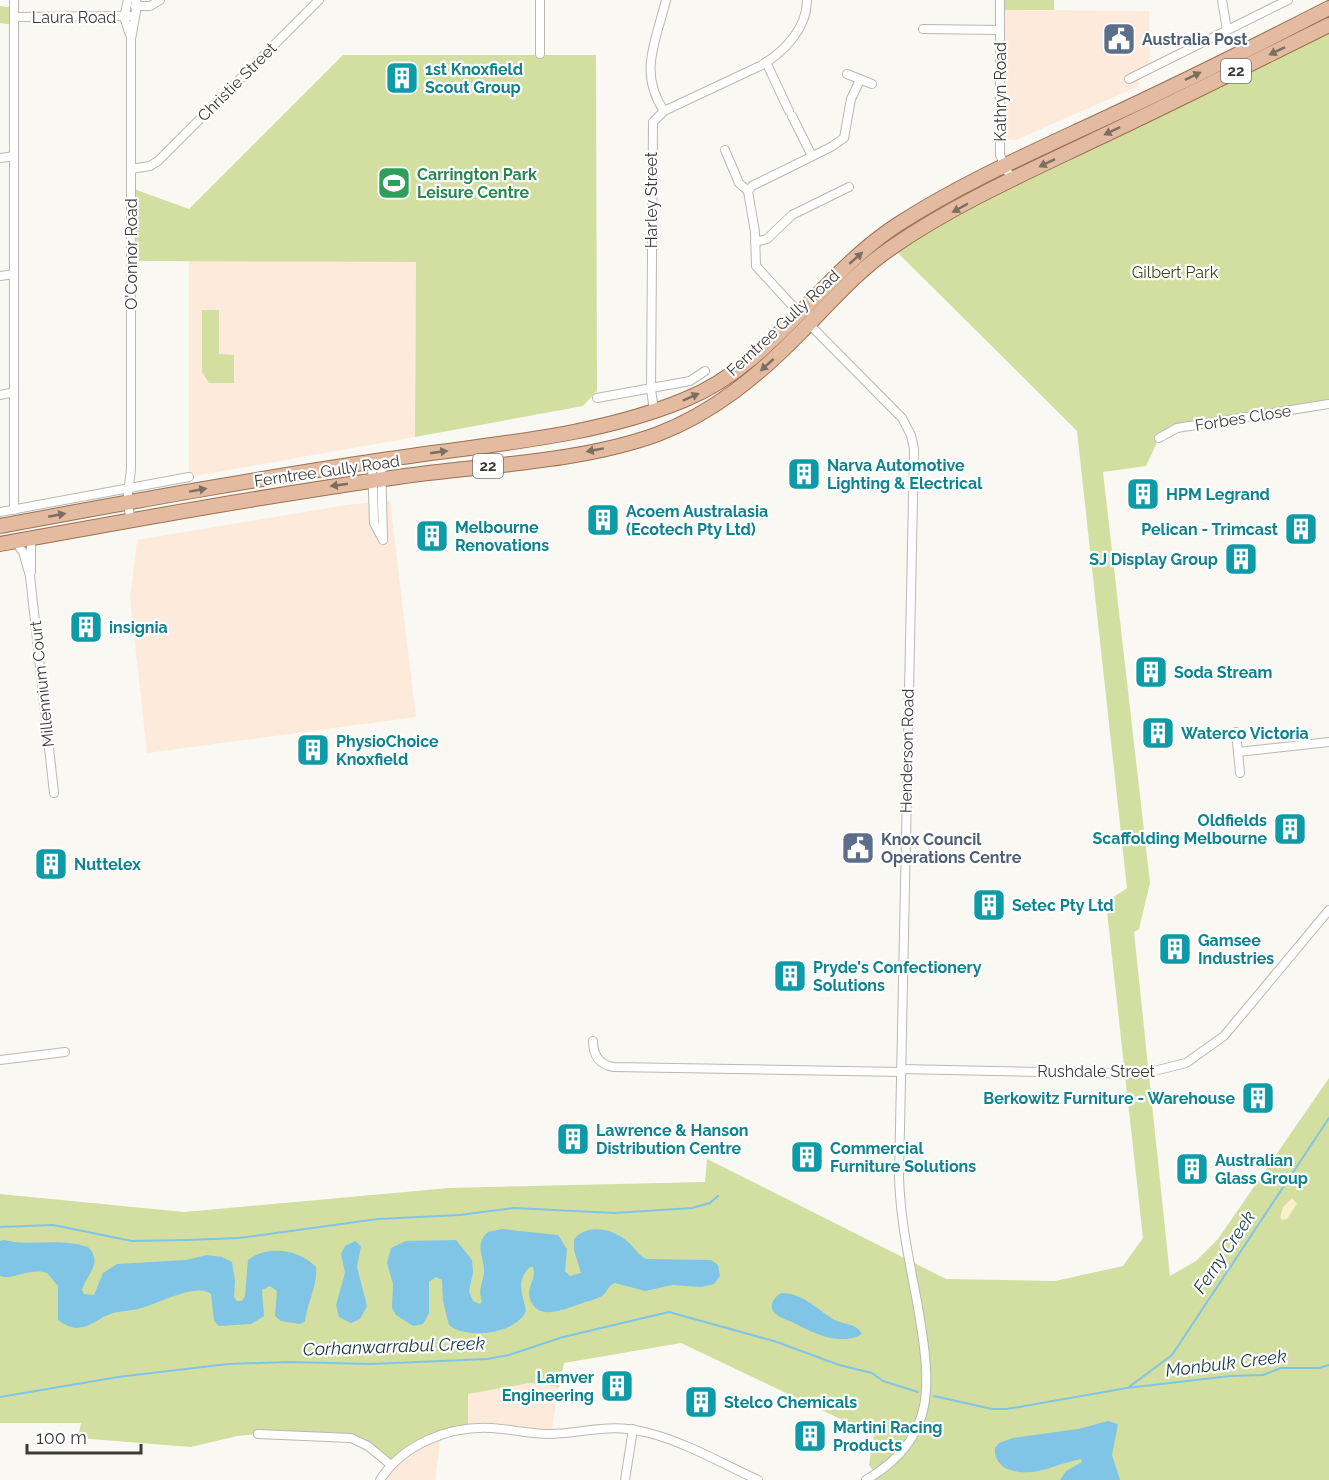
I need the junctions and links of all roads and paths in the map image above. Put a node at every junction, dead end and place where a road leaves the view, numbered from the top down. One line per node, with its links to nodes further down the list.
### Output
1 (14, 0): 12 (street)
2 (160, 0): 10 (street, Laura Road)
3 (319, 0): 33 (street, Christie Street)
4 (540, 0): 20 (street)
5 (666, 0): 27 (street)
6 (807, 0): 21 (street)
7 (1000, 0): 17 (street, Kathryn Road)
8 (1222, 0): 18 (street)
9 (1288, 0): 18 (street)
10 (132, 3): 13 (street, O'Connor Road); 14 (street)
11 (1329, 8): 26 (main road, Ferntree Gully Road / 22, one-way to 11)
12 (14, 16): 14 (street, Laura Road); 30 (street)
13 (134, 16): 14 (street, Laura Road); 19 (street, O'Connor Road)
14 (124, 17): 19 (street, O'Connor Road)
15 (1329, 25): 28 (main road, Ferntree Gully Road / 22, one-way to 28)
16 (922, 29): 17 (street)
17 (1000, 30): 34 (street, Kathryn Road)
18 (1227, 30): 23 (street)
19 (131, 39): 33 (street, O'Connor Road)
20 (540, 54)
21 (766, 62): 27 (street); 31 (street)
22 (847, 74): 24 (street)
23 (1130, 79)
24 (860, 80): 25 (street); 31 (street)
25 (872, 84)
26 (1137, 104): 28 (main road); 34 (main road, Ferntree Gully Road / 22)
27 (664, 111): 43 (street, Harley Street)
28 (1143, 117): 35 (main road, Ferntree Gully Road / 22, one-way to 35)
29 (725, 150): 37 (street)
30 (14, 156): 32 (street); 39 (street)
31 (812, 156): 37 (street)
32 (0, 158)
33 (131, 166): 54 (street, O'Connor Road)
34 (1004, 167): 35 (street, Kathryn Road); 41 (main road, Ferntree Gully Road / 22, one-way to 34)
35 (1012, 181): 41 (main road, Ferntree Gully Road / 22, one-way to 41)
36 (849, 187): 38 (street)
37 (748, 191): 38 (street, Henderson Road)
38 (755, 242): 41 (street, Henderson Road)
39 (14, 274): 40 (street); 44 (street)
40 (0, 276)
41 (804, 319): 48 (main road, Ferntree Gully Road / 22, one-way to 41); 49 (main road, Ferntree Gully Road / 22, one-way to 49); 72 (street, Henderson Road)
42 (705, 372): 43 (street)
43 (651, 389): 46 (street); 48 (street, Harley Street)
44 (14, 392): 45 (street); 55 (street)
45 (0, 395)
46 (597, 398)
47 (1329, 404): 50 (street, Forbes Close)
48 (654, 411): 49 (main road); 51 (main road, Ferntree Gully Road / 22, one-way to 48)
49 (657, 434): 53 (main road, Ferntree Gully Road / 22, one-way to 53)
50 (1159, 438)
51 (376, 461): 53 (street); 54 (main road, Ferntree Gully Road / 22, one-way to 51)
52 (189, 477): 54 (street, Ferntree Gully Road)
53 (377, 480): 53 (street); 57 (main road, Ferntree Gully Road / 22, one-way to 57)
54 (133, 494): 55 (street, Ferntree Gully Road); 57 (street, O'Connor Road); 57 (street, O'Connor Road); 58 (main road, Ferntree Gully Road / 22, one-way to 54)
55 (14, 510): 56 (street, Ferntree Gully Road)
56 (0, 512)
57 (131, 519): 59 (main road, Ferntree Gully Road / 22)
58 (0, 527): 59 (main road)
59 (31, 538): 60 (main road, Ferntree Gully Road / 22); 62 (street, Millennium Court)
60 (15, 542): 61 (main road, Ferntree Gully Road / 22); 62 (street, Millennium Court)
61 (0, 544)
62 (30, 576): 67 (street, Millennium Court)
63 (1236, 732): 65 (street)
64 (1329, 742): 65 (street)
65 (1238, 752): 66 (street)
66 (1240, 773)
67 (54, 793)
68 (1329, 910): 72 (street, Rushdale Street)
69 (593, 1041): 72 (street, Rushdale Street)
70 (65, 1052): 71 (street)
71 (0, 1060)
72 (901, 1071): 79 (street, Henderson Road)
73 (633, 1429): 75 (street); 77 (street); 78 (street)
74 (258, 1434): 75 (street)
75 (391, 1465): 76 (street)
76 (380, 1480)
77 (625, 1480)
78 (758, 1480)
79 (866, 1480)

